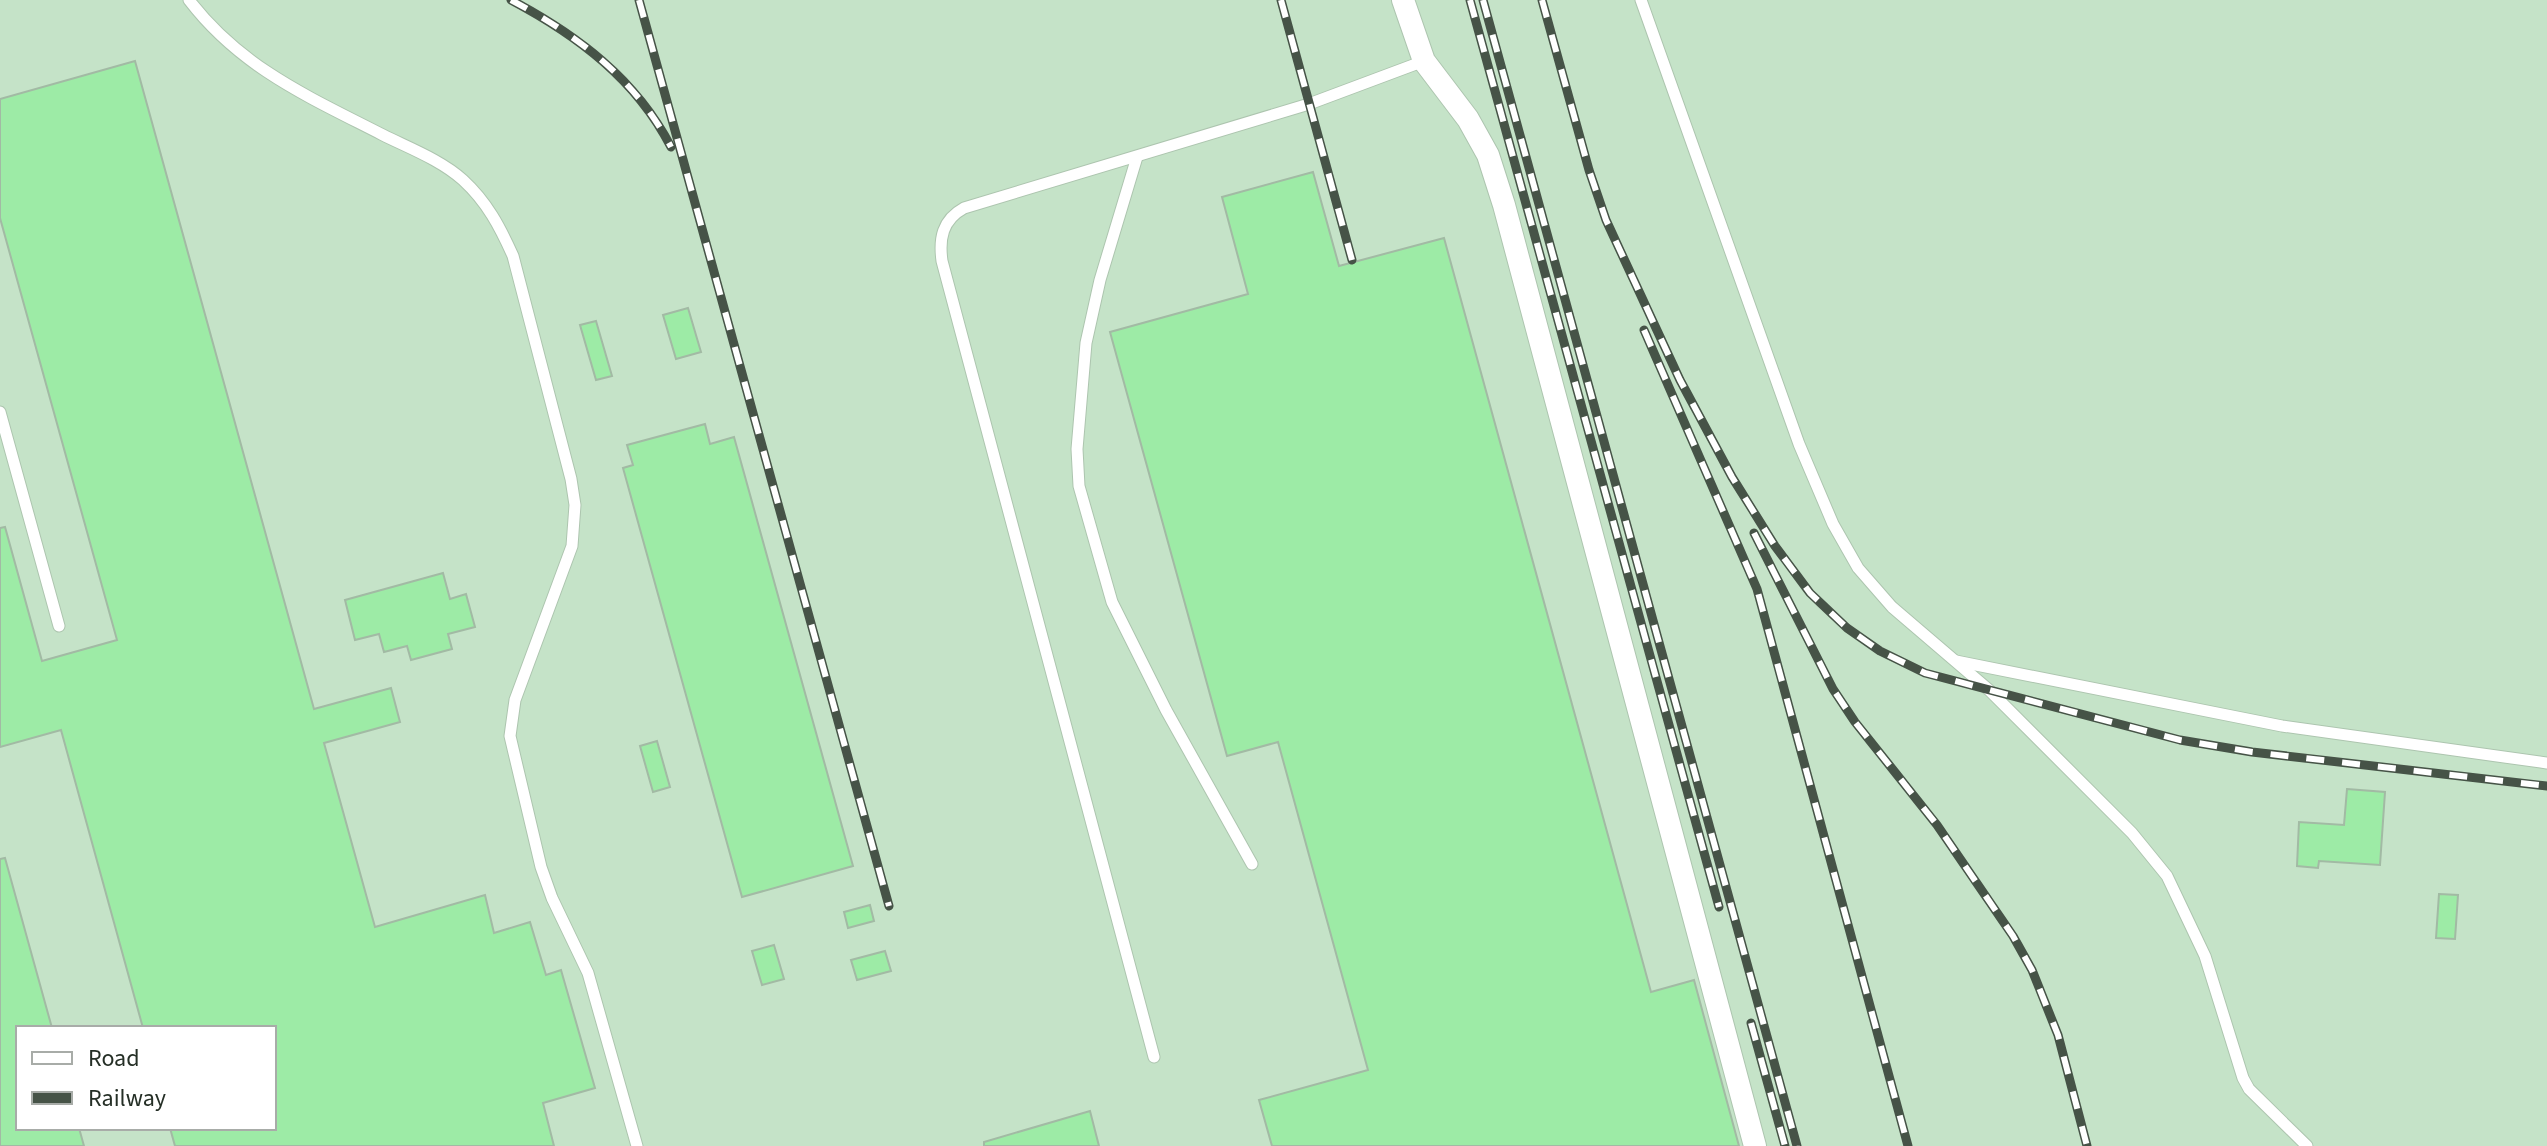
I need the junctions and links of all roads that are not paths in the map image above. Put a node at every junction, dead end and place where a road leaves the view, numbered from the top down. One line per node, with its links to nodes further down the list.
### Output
1 (189, 0): 12 (lane)
2 (1403, 0): 4 (street)
3 (1641, 0): 8 (lane)
4 (1424, 61): 5 (lane); 13 (street)
5 (1137, 157): 10 (lane); 11 (lane)
6 (0, 412): 7 (lane)
7 (59, 626)
8 (1956, 660): 9 (lane); 14 (lane)
9 (2547, 763)
10 (1252, 864)
11 (1154, 1057)
12 (637, 1146)
13 (1755, 1146)
14 (2307, 1146)

